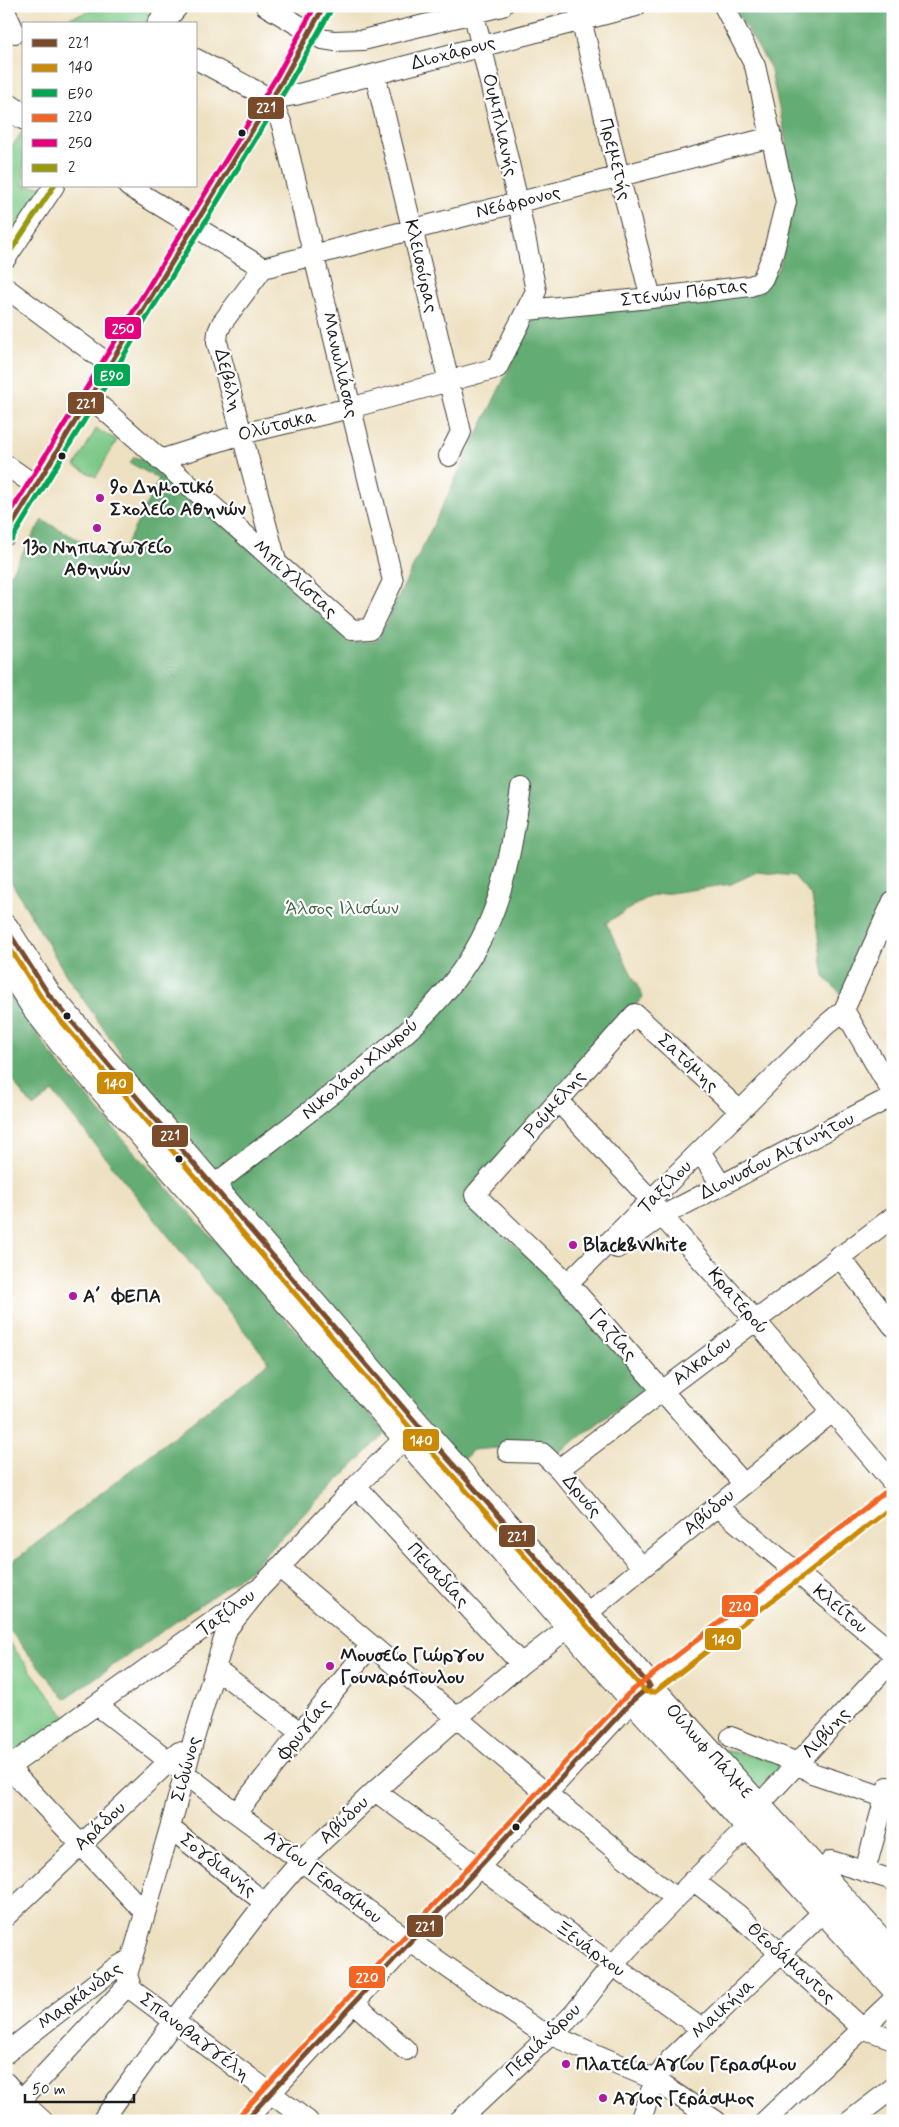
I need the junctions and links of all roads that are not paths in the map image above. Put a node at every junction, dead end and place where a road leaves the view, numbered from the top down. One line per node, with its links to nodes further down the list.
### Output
1 (175, 6): 10 (main road)
2 (266, 6): 11 (street, Διοχάρους)
3 (324, 6): 11 (street)
4 (502, 6): 7 (street, Διοχάρους)
5 (636, 6): 9 (street, Διοχάρους)
6 (724, 6): 19 (street, Στενών Πόρτας)
7 (473, 10): 11 (street, Διοχάρους); 13 (street, Ουμπλιανής)
8 (6, 13): 12 (street)
9 (580, 13): 13 (street, Διοχάρους); 20 (street, Πρεμετής)
10 (162, 22)
11 (310, 32): 16 (street)
12 (15, 33)
13 (482, 45): 15 (street, Διοχάρους); 23 (street, Ουμπλιανής)
14 (198, 60): 16 (street)
15 (375, 74): 16 (street, Διοχάρους); 25 (street, Κλεισούρας)
16 (271, 99): 24 (street); 26 (street, Μανωλιάσας)
17 (6, 105): 18 (main road)
18 (22, 116)
19 (772, 137): 20 (street, Νεόφρονος); 30 (street, Στενών Πόρτας)
20 (619, 176): 23 (street, Νεόφρονος); 30 (street, Πρεμετής)
21 (53, 188): 27 (street)
22 (131, 188): 24 (street)
23 (518, 202): 25 (street, Νεόφρονος); 31 (street, Ουμπλιανής)
24 (194, 227): 28 (street); 33 (street)
25 (412, 230): 26 (street, Νεόφρονος); 34 (street, Κλεισούρας)
26 (314, 255): 28 (street, Νεόφρονος); 36 (street, Μανωλιάσας)
27 (6, 258)
28 (263, 268): 37 (street, Δεβόλη)
29 (6, 288): 33 (street)
30 (651, 298): 31 (street, Στενών Πόρτας)
31 (527, 310): 32 (street, Ουμπλιανής)
32 (504, 357): 34 (street, Ολύτσικα)
33 (110, 365): 35 (street)
34 (449, 382): 36 (street, Ολύτσικα); 38 (street, Κλεισούρας)
35 (90, 397): 39 (street, Μπιγλίστας); 41 (street)
36 (350, 408): 37 (street, Ολύτσικα); 44 (street, Μανωλιάσας)
37 (242, 434): 39 (street, Ολύτσικα); 43 (street, Δεβόλη)
38 (449, 456)
39 (160, 460): 43 (street, Μπιγλίστας)
40 (6, 465): 41 (street)
41 (36, 486): 42 (street)
42 (6, 535)
43 (276, 561): 44 (street, Μπιγλίστας)
44 (370, 629)
45 (521, 788): 55 (street, Νικολάου Χλωρού)
46 (893, 901): 49 (street)
47 (6, 928): 55 (main road, Ούλωφ Πάλμε)
48 (6, 964): 66 (main road, Ούλωφ Πάλμε)
49 (844, 1010): 51 (street); 53 (street, Ταξίλου)
50 (635, 1014): 52 (street, Ρούμελης); 53 (street, Σατόμης)
51 (893, 1095): 56 (street, Διονυσίου Αιγινήτου)
52 (558, 1101): 57 (street, Ρούμελης); 58 (street, Κρατερού)
53 (740, 1111): 54 (street, Ταξίλου)
54 (700, 1151): 56 (street); 58 (street, Ταξίλου)
55 (214, 1185): 66 (main road, Ούλωφ Πάλμε)
56 (721, 1185): 58 (street, Διονυσίου Αιγινήτου)
57 (475, 1195): 61 (street, Γαζίας)
58 (657, 1208): 61 (street, Ταξίλου); 62 (street, Κρατερού)
59 (893, 1217): 60 (street, Αλκαίου)
60 (839, 1256): 62 (street, Αλκαίου); 63 (street)
61 (568, 1283): 64 (street, Γαζίας)
62 (755, 1320): 64 (street, Αλκαίου); 65 (street, Κρατερού)
63 (893, 1326)
64 (662, 1392): 68 (street, Αλκαίου); 69 (street, Γαζίας)
65 (832, 1412): 69 (street, Αβύδου); 70 (street, Κρατερού)
66 (411, 1431): 71 (street, Ταξίλου); 78 (main road, Ούλωφ Πάλμε)
67 (508, 1452): 68 (street, Δρυός)
68 (559, 1469): 75 (street, Δρυός)
69 (743, 1483): 73 (street, Αβύδου)
70 (893, 1483)
71 (356, 1486): 74 (street, Ταξίλου); 82 (street, Πεισιδίας)
72 (893, 1496): 76 (street)
73 (717, 1506): 75 (street, Αβύδου); 76 (street, Κλείτου)
74 (279, 1567): 77 (street, Ταξίλου); 79 (street)
75 (642, 1567): 78 (street, Αβύδου)
76 (796, 1572): 80 (street, Κλείτου); 84 (street)
77 (260, 1588): 83 (street, Σιδώνος); 85 (street, Ταξίλου)
78 (578, 1620): 82 (street, Αβύδου); 84 (main road, Ούλωφ Πάλμε)
79 (371, 1645): 86 (street); 87 (street, Φρυγίας)
80 (893, 1653)
81 (893, 1660): 89 (street, Λιβύης)
82 (520, 1664): 86 (street, Αβύδου)
83 (215, 1668): 87 (street); 91 (street, Σιδώνος)
84 (641, 1693): 94 (street); 96 (main road, Ούλωφ Πάλμε)
85 (96, 1705): 90 (street, Ταξίλου); 91 (street, Αγίου Γερασίμου)
86 (457, 1718): 92 (street, Αβύδου); 94 (street)
87 (301, 1733): 95 (street, Φρυγίας)
88 (731, 1737): 89 (street)
89 (798, 1763): 93 (street); 96 (street, Λιβύης)
90 (7, 1768): 98 (street)
91 (177, 1768): 95 (street, Αγίου Γερασίμου); 97 (street, Σιδώνος); 98 (street, Αράδου)
92 (375, 1791): 99 (street, Αβύδου); 101 (street, Ξενάρχου)
93 (890, 1793): 102 (street)
94 (548, 1795): 101 (street); 105 (street)
95 (236, 1813): 99 (street, Αγίου Γερασίμου)
96 (754, 1816): 103 (street, Περιάνδρου); 107 (main road, Ούλωφ Πάλμε); 112 (main road, Ούλωφ Πάλμε)
97 (170, 1828): 106 (street, Σογδιανής); 108 (street, Σιδώνος)
98 (80, 1844): 108 (street); 109 (street, Αράδου)
99 (302, 1860): 106 (street, Αβύδου); 110 (street, Αγίου Γερασίμου)
100 (831, 1861): 102 (street)
101 (480, 1867): 110 (street); 114 (street, Ξενάρχου)
102 (865, 1871): 104 (street)
103 (693, 1880): 105 (street, Περιάνδρου); 111 (street, Θεοδάμαντος)
104 (893, 1880)
105 (675, 1898): 114 (street, Περιάνδρου)
106 (265, 1903): 119 (street, Αβύδου)
107 (824, 1911): 111 (street, Μαικήνα); 115 (main road, Ούλωφ Πάλμε)
108 (145, 1912): 113 (street, Σιδώνος)
109 (6, 1916)
110 (410, 1942): 118 (street); 122 (street, Αγίου Γερασίμου)
111 (781, 1954): 120 (street, Θεοδάμαντος); 121 (street, Μαικήνα)
112 (893, 1954)
113 (131, 1958): 116 (street, Σπανοβαγγέλη); 125 (street, Μαρκάνδας)
114 (612, 1966): 121 (street, Ξενάρχου); 122 (street, Περιάνδρου)
115 (893, 1986)
116 (131, 1987): 119 (street, Σπανοβαγγέλη); 130 (street)
117 (893, 2000): 120 (street)
118 (354, 2002): 124 (street); 129 (street)
119 (175, 2020): 129 (street, Σπανοβαγγέλη); 133 (street, Αβύδου)
120 (862, 2028): 123 (street, Θεοδάμαντος); 139 (street)
121 (702, 2029): 126 (street, Μαικήνα)
122 (551, 2034): 126 (street, Αγίου Γερασίμου); 136 (street, Περιάνδρου)
123 (893, 2039)
124 (406, 2050)
125 (6, 2053)
126 (655, 2080): 137 (street, Μαικήνα); 138 (street, Αγίου Γερασίμου)
127 (6, 2083): 130 (street)
128 (893, 2088): 140 (street)
129 (270, 2093): 134 (street); 135 (street, Σπανοβαγγέλη)
130 (20, 2100): 131 (street); 132 (street)
131 (6, 2116)
132 (44, 2121)
133 (102, 2121)
134 (245, 2121)
135 (308, 2121)
136 (459, 2121)
137 (640, 2121)
138 (716, 2121)
139 (765, 2121)
140 (850, 2121)

